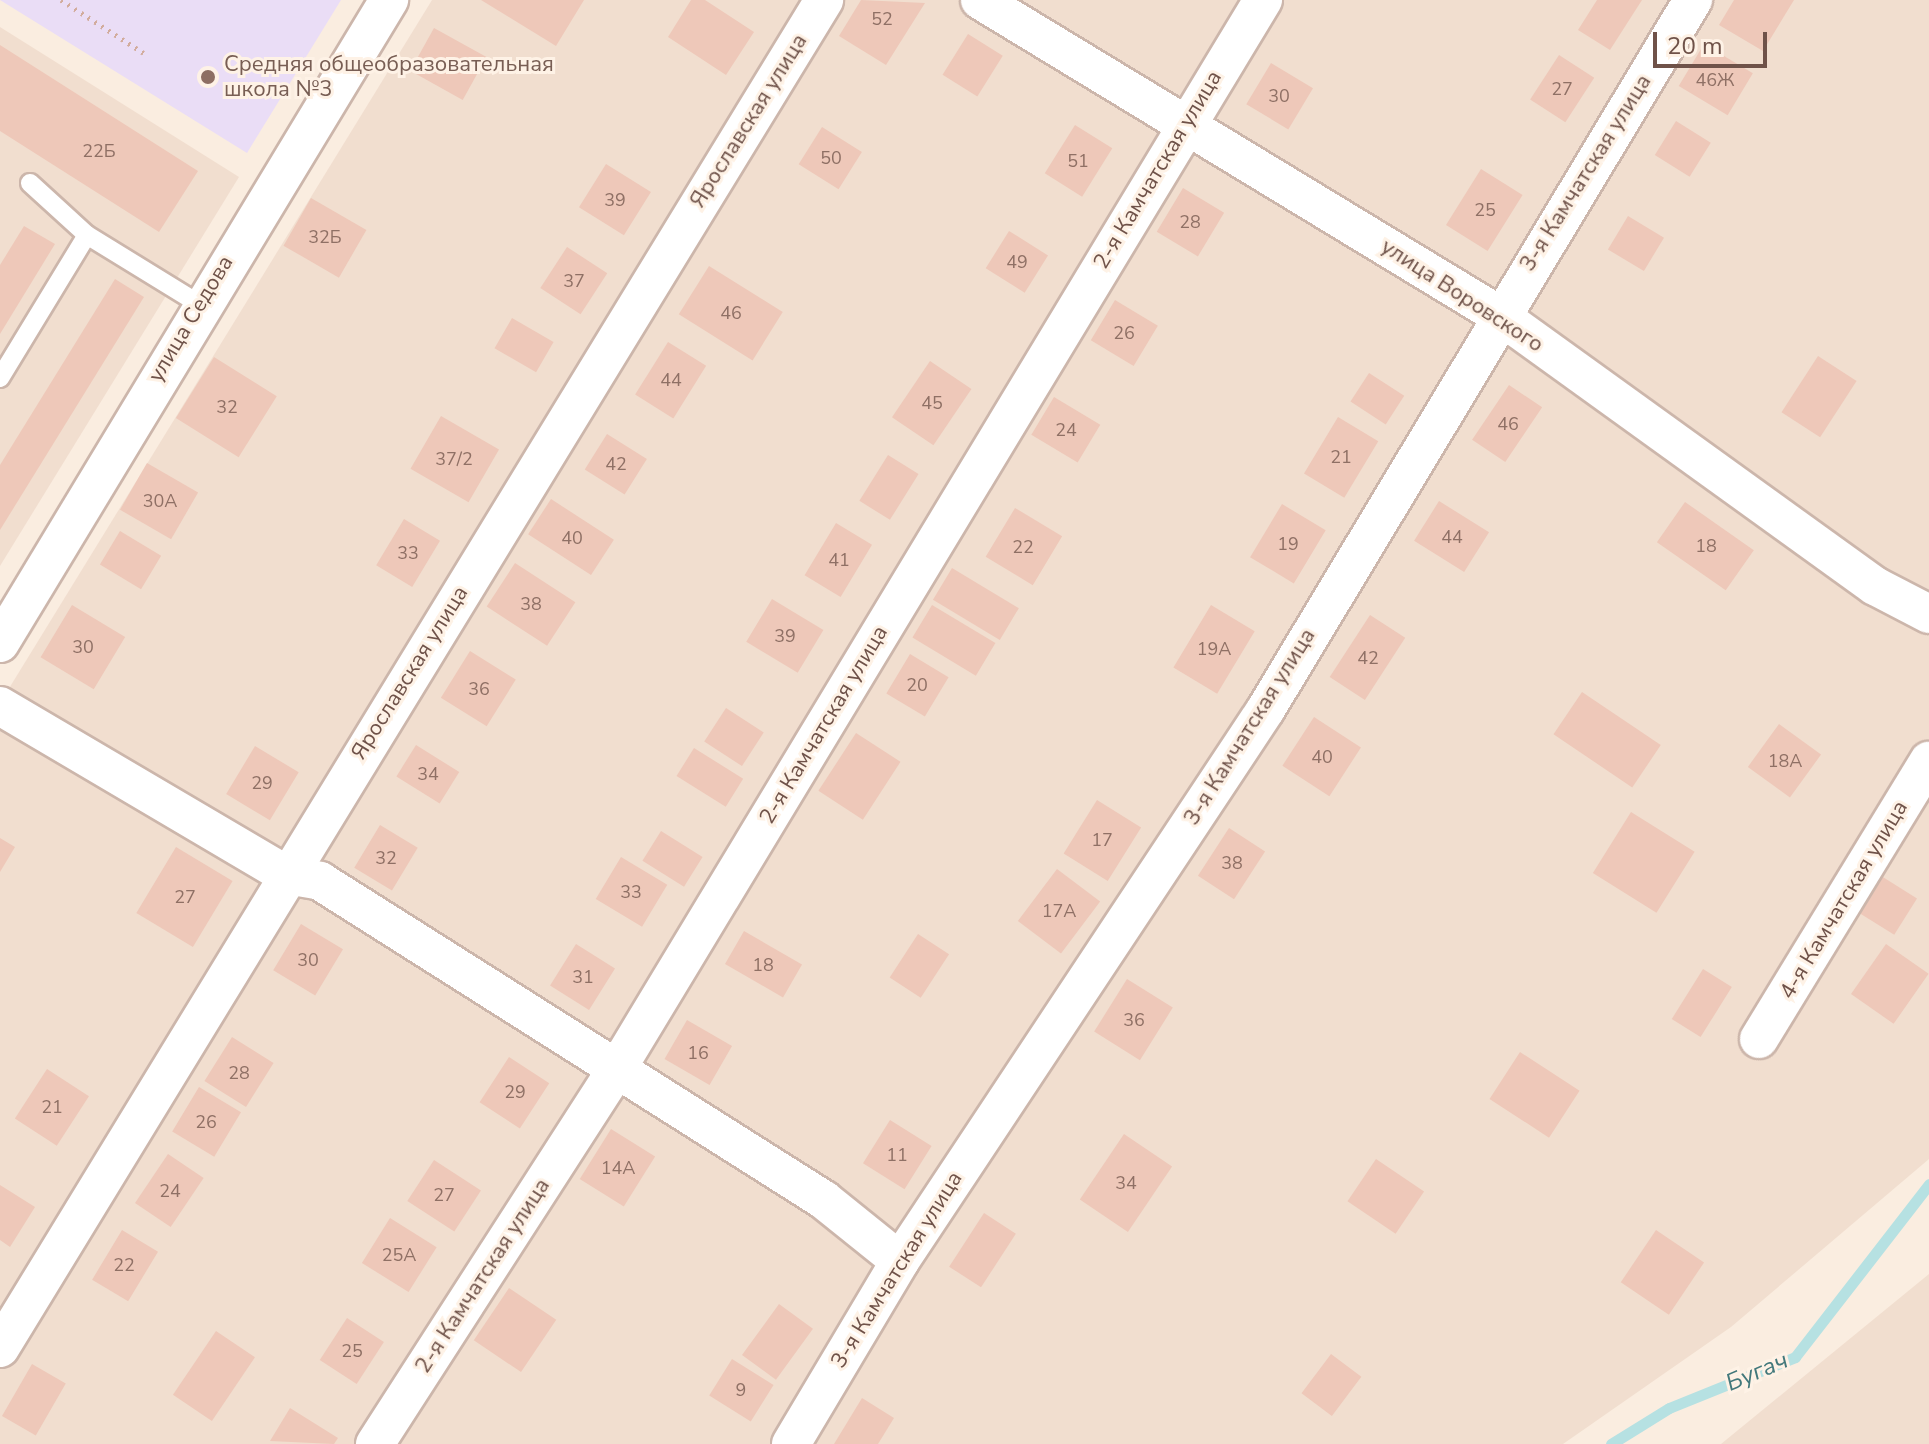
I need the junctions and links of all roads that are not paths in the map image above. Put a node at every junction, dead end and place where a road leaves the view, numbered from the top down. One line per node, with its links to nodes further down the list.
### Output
1 (389, 0): 9 (street, улица Седова)
2 (824, 0): 17 (street, Ярославская улица)
3 (980, 0): 6 (street, улица Воровского)
4 (1263, 0): 6 (street, 2-я Камчатская улица)
5 (1693, 0): 10 (street, 3-я Камчатская улица)
6 (1184, 124): 10 (street, улица Воровского); 19 (street, 2-я Камчатская улица)
7 (30, 183): 8 (lane)
8 (87, 235): 9 (lane); 11 (lane)
9 (199, 304): 12 (street, улица Седова)
10 (1499, 315): 13 (street, улица Воровского); 20 (street, 3-я Камчатская улица)
11 (0, 378)
12 (10, 598): 14 (street, улица Седова)
13 (1929, 614)
14 (0, 643)
15 (0, 706): 17 (street)
16 (1929, 761): 18 (street, 4-я Камчатская улица)
17 (287, 875): 19 (street); 21 (street, Ярославская улица)
18 (1759, 1039)
19 (618, 1067): 20 (street); 22 (street, 2-я Камчатская улица)
20 (900, 1261): 23 (street, 3-я Камчатская улица)
21 (0, 1348)
22 (375, 1444)
23 (791, 1444)

